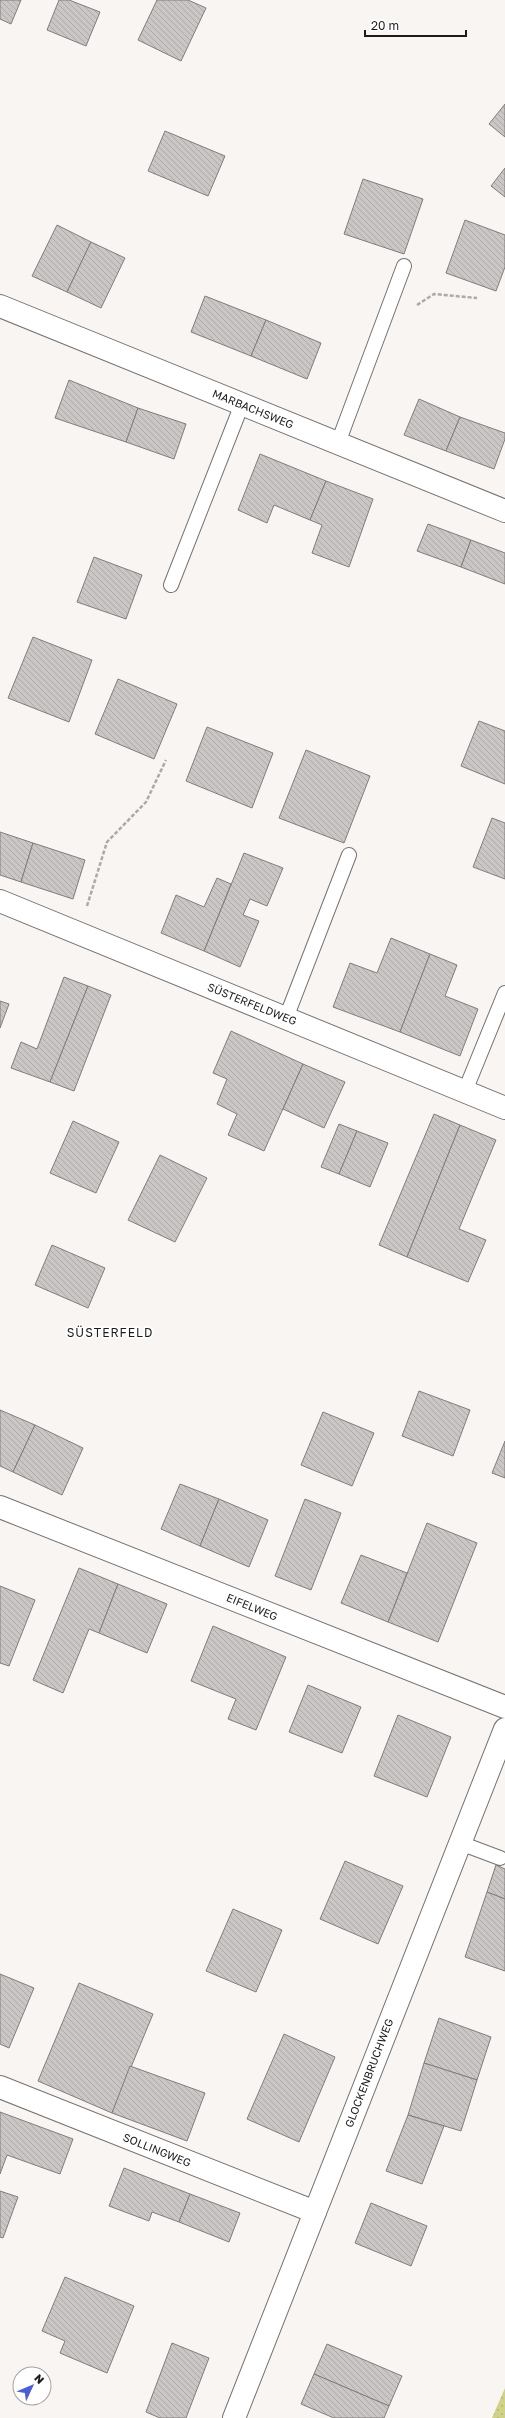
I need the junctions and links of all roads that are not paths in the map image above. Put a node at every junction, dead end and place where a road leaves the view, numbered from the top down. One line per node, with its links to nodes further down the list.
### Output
1 (404, 266): 4 (lane)
2 (0, 306): 3 (street, MARBACHSWEG)
3 (242, 404): 4 (street, MARBACHSWEG); 6 (lane)
4 (338, 443): 5 (street, MARBACHSWEG)
5 (505, 511)
6 (171, 585)
7 (349, 855): 10 (lane)
8 (0, 901): 10 (street, SÜSTERFELDWEG)
9 (505, 993): 11 (lane)
10 (286, 1018): 11 (street, SÜSTERFELDWEG)
11 (465, 1091): 12 (street, SÜSTERFELDWEG)
12 (505, 1108)
13 (0, 1507): 14 (street, EIFELWEG)
14 (505, 1707)
15 (505, 1729): 16 (street, GLOCKENBRUCHWEG)
16 (460, 1843): 17 (lane); 19 (street, GLOCKENBRUCHWEG)
17 (500, 1858)
18 (0, 2087): 19 (street, SOLLINGWEG)
19 (315, 2212): 20 (street, GLOCKENBRUCHWEG)
20 (234, 2418)

